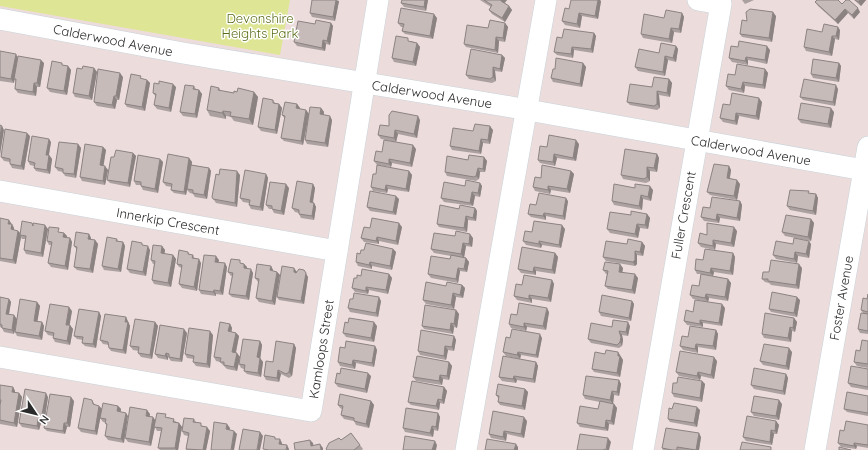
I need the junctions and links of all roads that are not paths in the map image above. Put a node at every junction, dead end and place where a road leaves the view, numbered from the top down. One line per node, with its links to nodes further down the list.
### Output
1 (378, 0): 5 (street, Kamloops Street)
2 (546, 0): 6 (street)
3 (698, 0): 7 (street, Fuller Crescent)
4 (0, 18): 5 (street, Calderwood Avenue)
5 (365, 83): 6 (street, Calderwood Avenue); 11 (street, Kamloops Street)
6 (527, 110): 7 (street, Calderwood Avenue); 13 (street)
7 (696, 140): 9 (street, Calderwood Avenue); 14 (street, Fuller Crescent)
8 (868, 147): 9 (street, Foster Avenue)
9 (864, 170): 15 (street, Foster Avenue)
10 (0, 191): 11 (street, Innerkip Crescent)
11 (337, 252): 12 (street, Kamloops Street)
12 (0, 356)
13 (466, 450)
14 (643, 450)
15 (814, 450)

